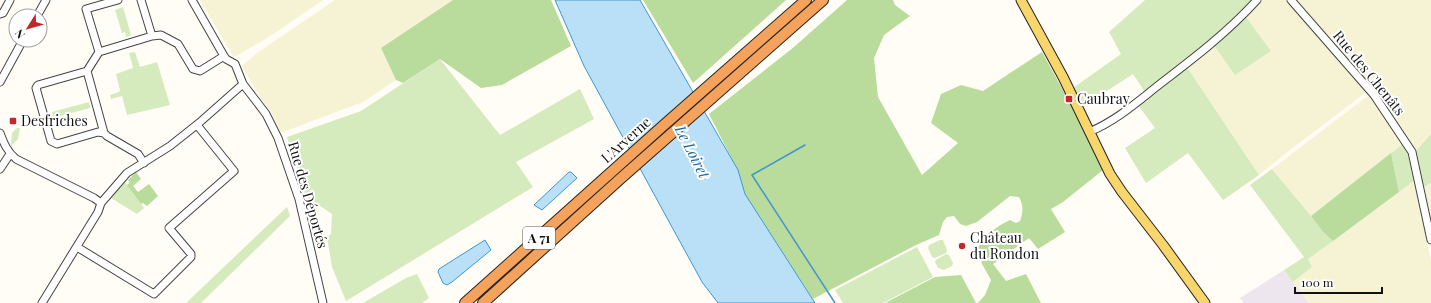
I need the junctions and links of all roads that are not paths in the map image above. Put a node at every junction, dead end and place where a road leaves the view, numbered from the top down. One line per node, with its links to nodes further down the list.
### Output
1 (10, 0): 10 (street)
2 (118, 0): 13 (street)
3 (141, 0): 11 (street)
4 (192, 0): 14 (street, Rue des Déportés)
5 (806, 0): 30 (highway, L'Arverne / A 71)
6 (823, 0): 31 (highway, L'Arverne / A 71)
7 (1021, 0): 19 (main road)
8 (1257, 0): 19 (street)
9 (1291, 0): 26 (street, Rue des Chenâts)
10 (0, 14)
11 (152, 36): 13 (street); 14 (street)
12 (19, 48): 16 (street)
13 (99, 52): 15 (street)
14 (224, 56): 17 (street, Rue des Déportés)
15 (87, 71): 21 (street); 21 (street)
16 (0, 82)
17 (243, 84): 18 (street); 29 (street, Rue des Déportés)
18 (197, 124): 23 (street); 27 (street)
19 (1089, 132): 32 (main road)
20 (0, 133): 22 (street)
21 (104, 133): 23 (street)
22 (10, 154): 24 (street); 25 (street)
23 (144, 162): 25 (street)
24 (0, 169)
25 (101, 203): 27 (street)
26 (1431, 240)
27 (77, 247): 28 (street)
28 (42, 303)
29 (323, 303)
30 (465, 303)
31 (483, 303)
32 (1205, 303)

